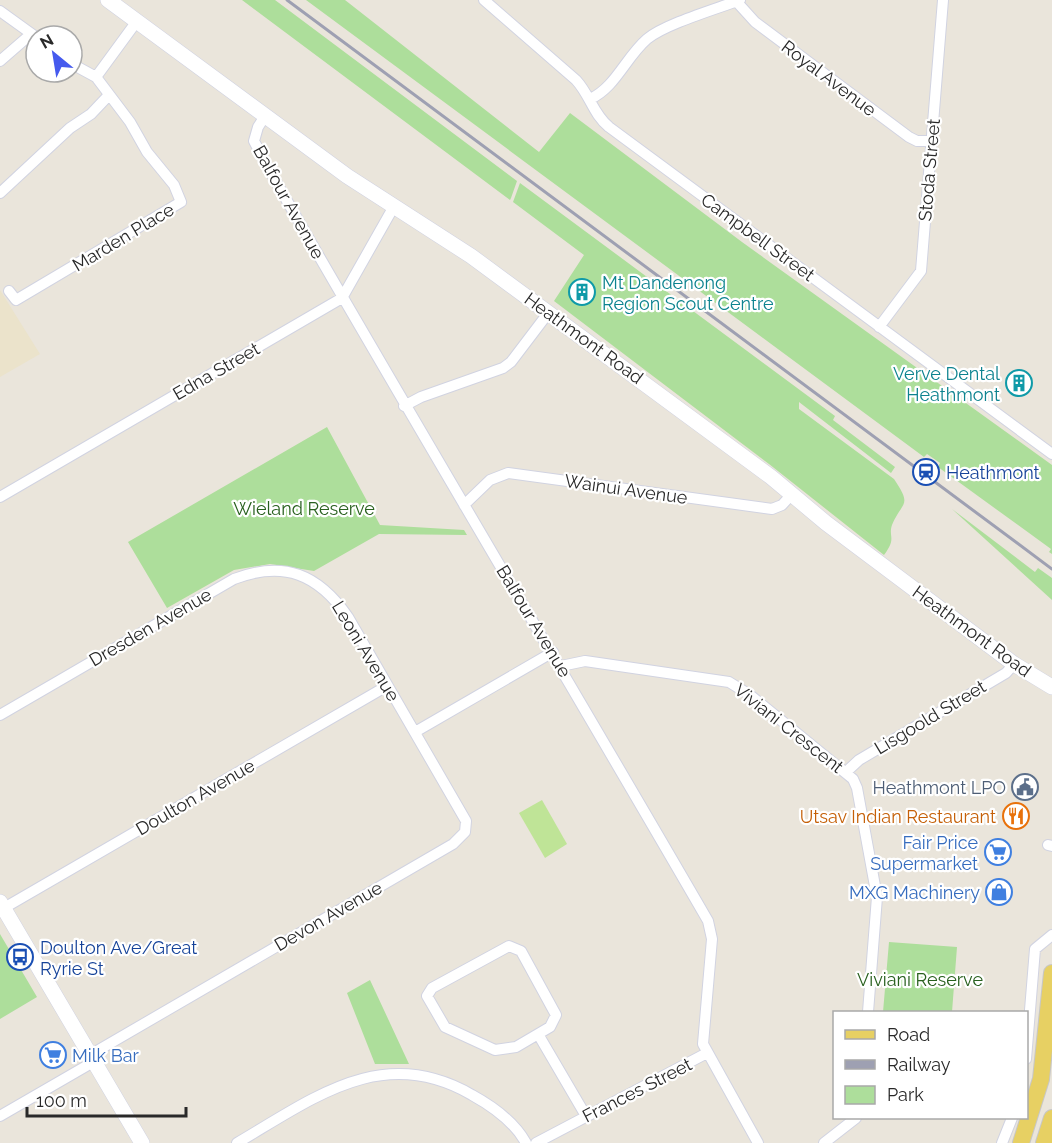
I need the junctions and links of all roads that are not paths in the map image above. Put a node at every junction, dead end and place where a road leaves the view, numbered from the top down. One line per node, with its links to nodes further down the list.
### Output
1 (108, 0): 6 (street, Heathmont Road)
2 (484, 0): 13 (street, Campbell Street)
3 (737, 0): 13 (street); 15 (street, Royal Avenue)
4 (943, 0): 15 (street, Stoda Street)
5 (0, 11): 7 (street)
6 (137, 21): 11 (street); 14 (street, Heathmont Road)
7 (24, 29)
8 (24, 44): 9 (street)
9 (0, 62)
10 (84, 70): 11 (street)
11 (96, 77): 12 (street)
12 (109, 95): 16 (street); 18 (street, Marden Place)
13 (590, 99): 21 (street, Campbell Street)
14 (265, 116): 17 (street, Heathmont Road); 19 (street, Balfour Avenue)
15 (931, 141): 21 (street, Stoda Street)
16 (0, 194)
17 (393, 208): 19 (street); 20 (street, Heathmont Road)
18 (9, 291)
19 (342, 298): 22 (street, Balfour Avenue); 25 (street, Edna Street)
20 (549, 312): 22 (street); 24 (street, Heathmont Road)
21 (879, 327): 23 (street, Campbell Street)
22 (404, 405): 26 (street, Balfour Avenue)
23 (1052, 454)
24 (792, 494): 26 (street, Wainui Avenue); 29 (street, Heathmont Road)
25 (0, 497)
26 (464, 505): 28 (street, Balfour Avenue)
27 (308, 579): 32 (street, Leoni Avenue); 33 (street, Dresden Avenue)
28 (554, 652): 30 (street, Balfour Avenue); 34 (street)
29 (1014, 664): 31 (street, Heathmont Road); 35 (street, Lisgoold Street)
30 (561, 666): 35 (street, Viviani Crescent); 42 (street, Balfour Avenue)
31 (1049, 685)
32 (387, 686): 34 (street, Leoni Avenue); 36 (street, Doulton Avenue)
33 (0, 715)
34 (415, 732): 43 (street, Devon Avenue)
35 (846, 772): 39 (street, Viviani Crescent)
36 (2, 905): 43 (street)
37 (1052, 935): 41 (street)
38 (1052, 973): 56 (main road)
39 (868, 1011)
40 (538, 1034): 40 (street); 45 (street)
41 (1028, 1035)
42 (706, 1053): 45 (street, Frances Street); 53 (street, Balfour Avenue)
43 (92, 1058): 44 (street); 49 (street)
44 (0, 1116)
45 (586, 1116): 52 (street, Frances Street)
46 (1052, 1118): 57 (main road)
47 (855, 1119): 54 (street)
48 (1012, 1119): 55 (street)
49 (142, 1143)
50 (237, 1143): 51 (street)
51 (526, 1143)
52 (536, 1143)
53 (758, 1143)
54 (824, 1143)
55 (1002, 1143)
56 (1021, 1143)
57 (1044, 1143)

